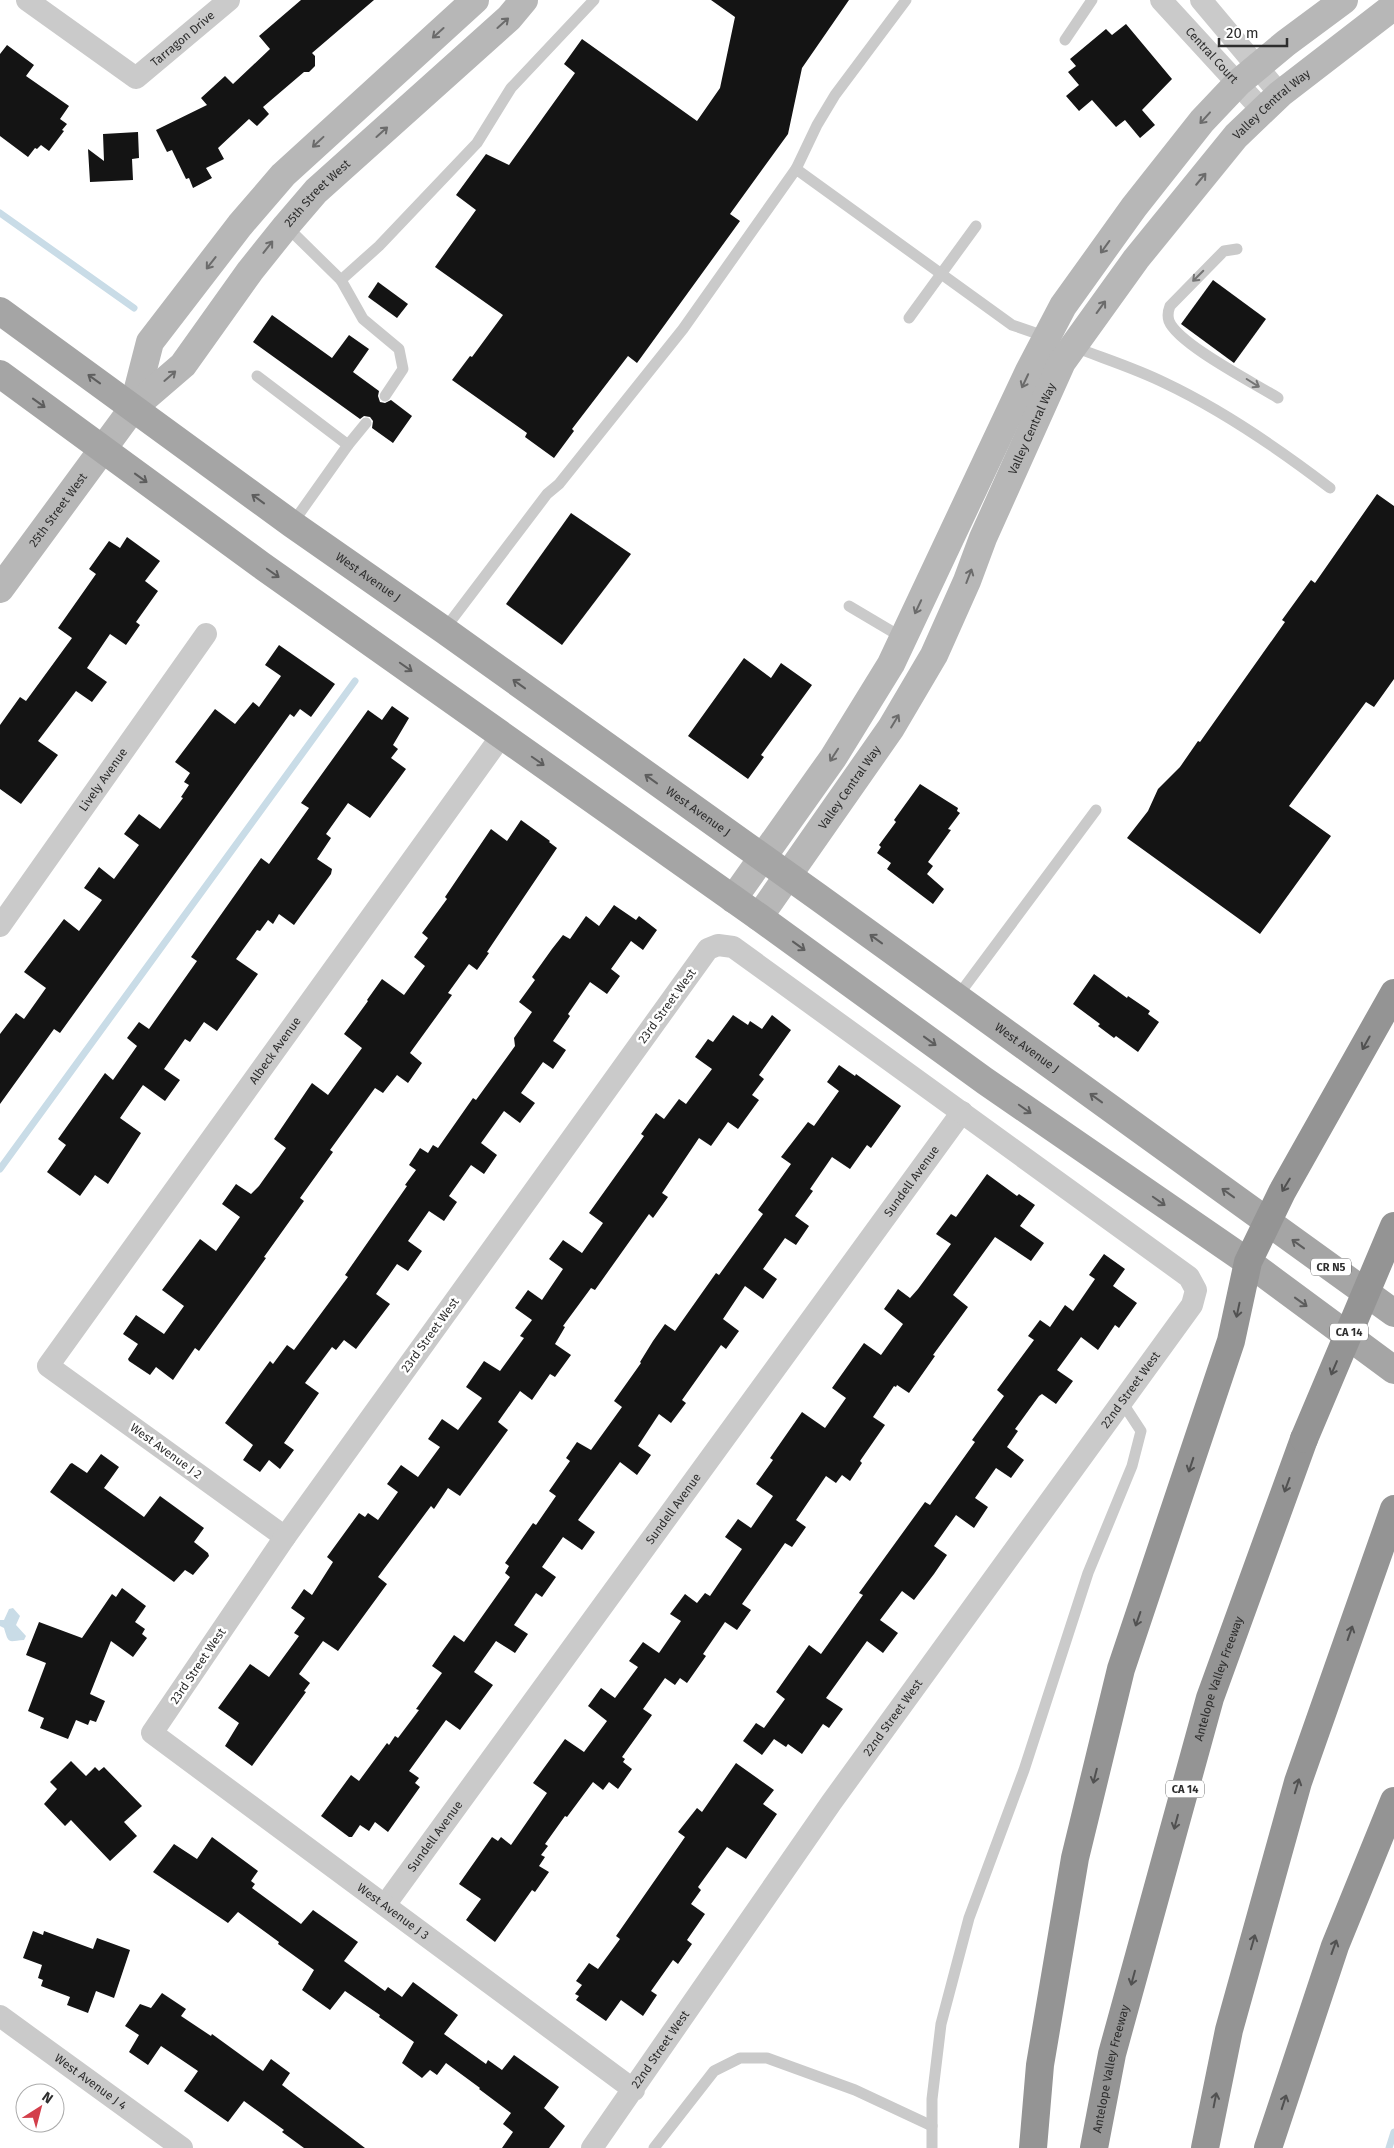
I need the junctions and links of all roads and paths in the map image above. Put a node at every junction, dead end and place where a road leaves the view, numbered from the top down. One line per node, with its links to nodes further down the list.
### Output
1 (27, 0): 2 (street, Tarragon Drive)
2 (229, 0)
3 (475, 0): 28 (street, 25th Street West, one-way to 28)
4 (524, 0): 16 (street, 25th Street West, one-way to 4)
5 (594, 0): 20 (lane)
6 (906, 0): 15 (lane)
7 (1092, 0): 12 (lane)
8 (1161, 0): 13 (street, Central Court)
9 (1201, 0): 13 (street, Central Court)
10 (1344, 0): 13 (street, Valley Central Way)
11 (1394, 6): 14 (street, Valley Central Way)
12 (1065, 40)
13 (1248, 75): 14 (street, Central Court); 23 (street, Valley Central Way, one-way to 23)
14 (1271, 102): 23 (street, Valley Central Way, one-way to 14)
15 (796, 169): 19 (lane); 36 (lane)
16 (286, 226): 20 (lane); 28 (street, 25th Street West, one-way to 16)
17 (976, 226): 19 (lane)
18 (1237, 249): 27 (lane, one-way to 27)
19 (941, 274): 22 (lane); 23 (lane)
20 (341, 280): 26 (lane)
21 (0, 311): 28 (main road, West Avenue J, one-way to 21)
22 (909, 318)
23 (1060, 342): 32 (lane); 38 (street, Valley Central Way, one-way to 38); 42 (street, Valley Central Way, one-way to 23)
24 (0, 374): 31 (main road, one-way to 31)
25 (257, 376): 30 (lane)
26 (385, 396)
27 (1278, 398)
28 (133, 408): 31 (street, 25th Street West); 33 (main road, West Avenue J, one-way to 28)
29 (366, 423): 30 (lane)
30 (348, 445): 33 (lane)
31 (102, 449): 34 (street, 25th Street West); 39 (main road, one-way to 39)
32 (1330, 488)
33 (292, 524): 36 (main road, West Avenue J)
34 (0, 590)
35 (849, 606): 38 (lane)
36 (444, 630): 41 (main road, West Avenue J, one-way to 36)
37 (206, 634): 45 (street, Lively Avenue)
38 (904, 638): 41 (street, Valley Central Way, one-way to 41)
39 (502, 735): 43 (main road, one-way to 43); 53 (street, Albeck Avenue)
40 (1096, 810): 47 (lane)
41 (762, 858): 42 (main road, West Avenue J); 43 (street, Valley Central Way)
42 (788, 876): 44 (street, Valley Central Way); 47 (main road, West Avenue J, one-way to 42)
43 (733, 899): 44 (main road)
44 (759, 917): 51 (main road, one-way to 51)
45 (0, 926)
46 (1394, 993): 49 (highway, one-way to 49)
47 (956, 997): 49 (main road, West Avenue J, one-way to 47)
48 (962, 1112): 55 (street, 22nd Street West); 57 (street, 23rd Street West); 60 (street, Sundell Avenue)
49 (1267, 1222): 51 (highway); 52 (main road, West Avenue J / CR N5, one-way to 49)
50 (1394, 1226): 69 (highway, Antelope Valley Freeway / CA 14, one-way to 69, bridge)
51 (1248, 1262): 54 (main road, one-way to 54); 68 (highway, one-way to 68)
52 (1394, 1313)
53 (48, 1366): 57 (street, West Avenue J 2)
54 (1394, 1370)
55 (1122, 1402): 62 (street, 22nd Street West); 63 (lane)
56 (1394, 1509): 70 (highway, one-way to 56)
57 (285, 1537): 58 (street, 23rd Street West)
58 (152, 1733): 60 (street, West Avenue J 3)
59 (1394, 1801): 71 (highway, one-way to 59)
60 (385, 1905): 62 (street, West Avenue J 3)
61 (0, 2016): 64 (street, West Avenue J 4)
62 (634, 2090): 65 (street, 22nd Street West)
63 (932, 2126): 66 (lane); 67 (lane)
64 (182, 2148)
65 (592, 2148)
66 (654, 2148)
67 (932, 2148)
68 (1033, 2148)
69 (1094, 2148)
70 (1205, 2148)
71 (1268, 2148)

